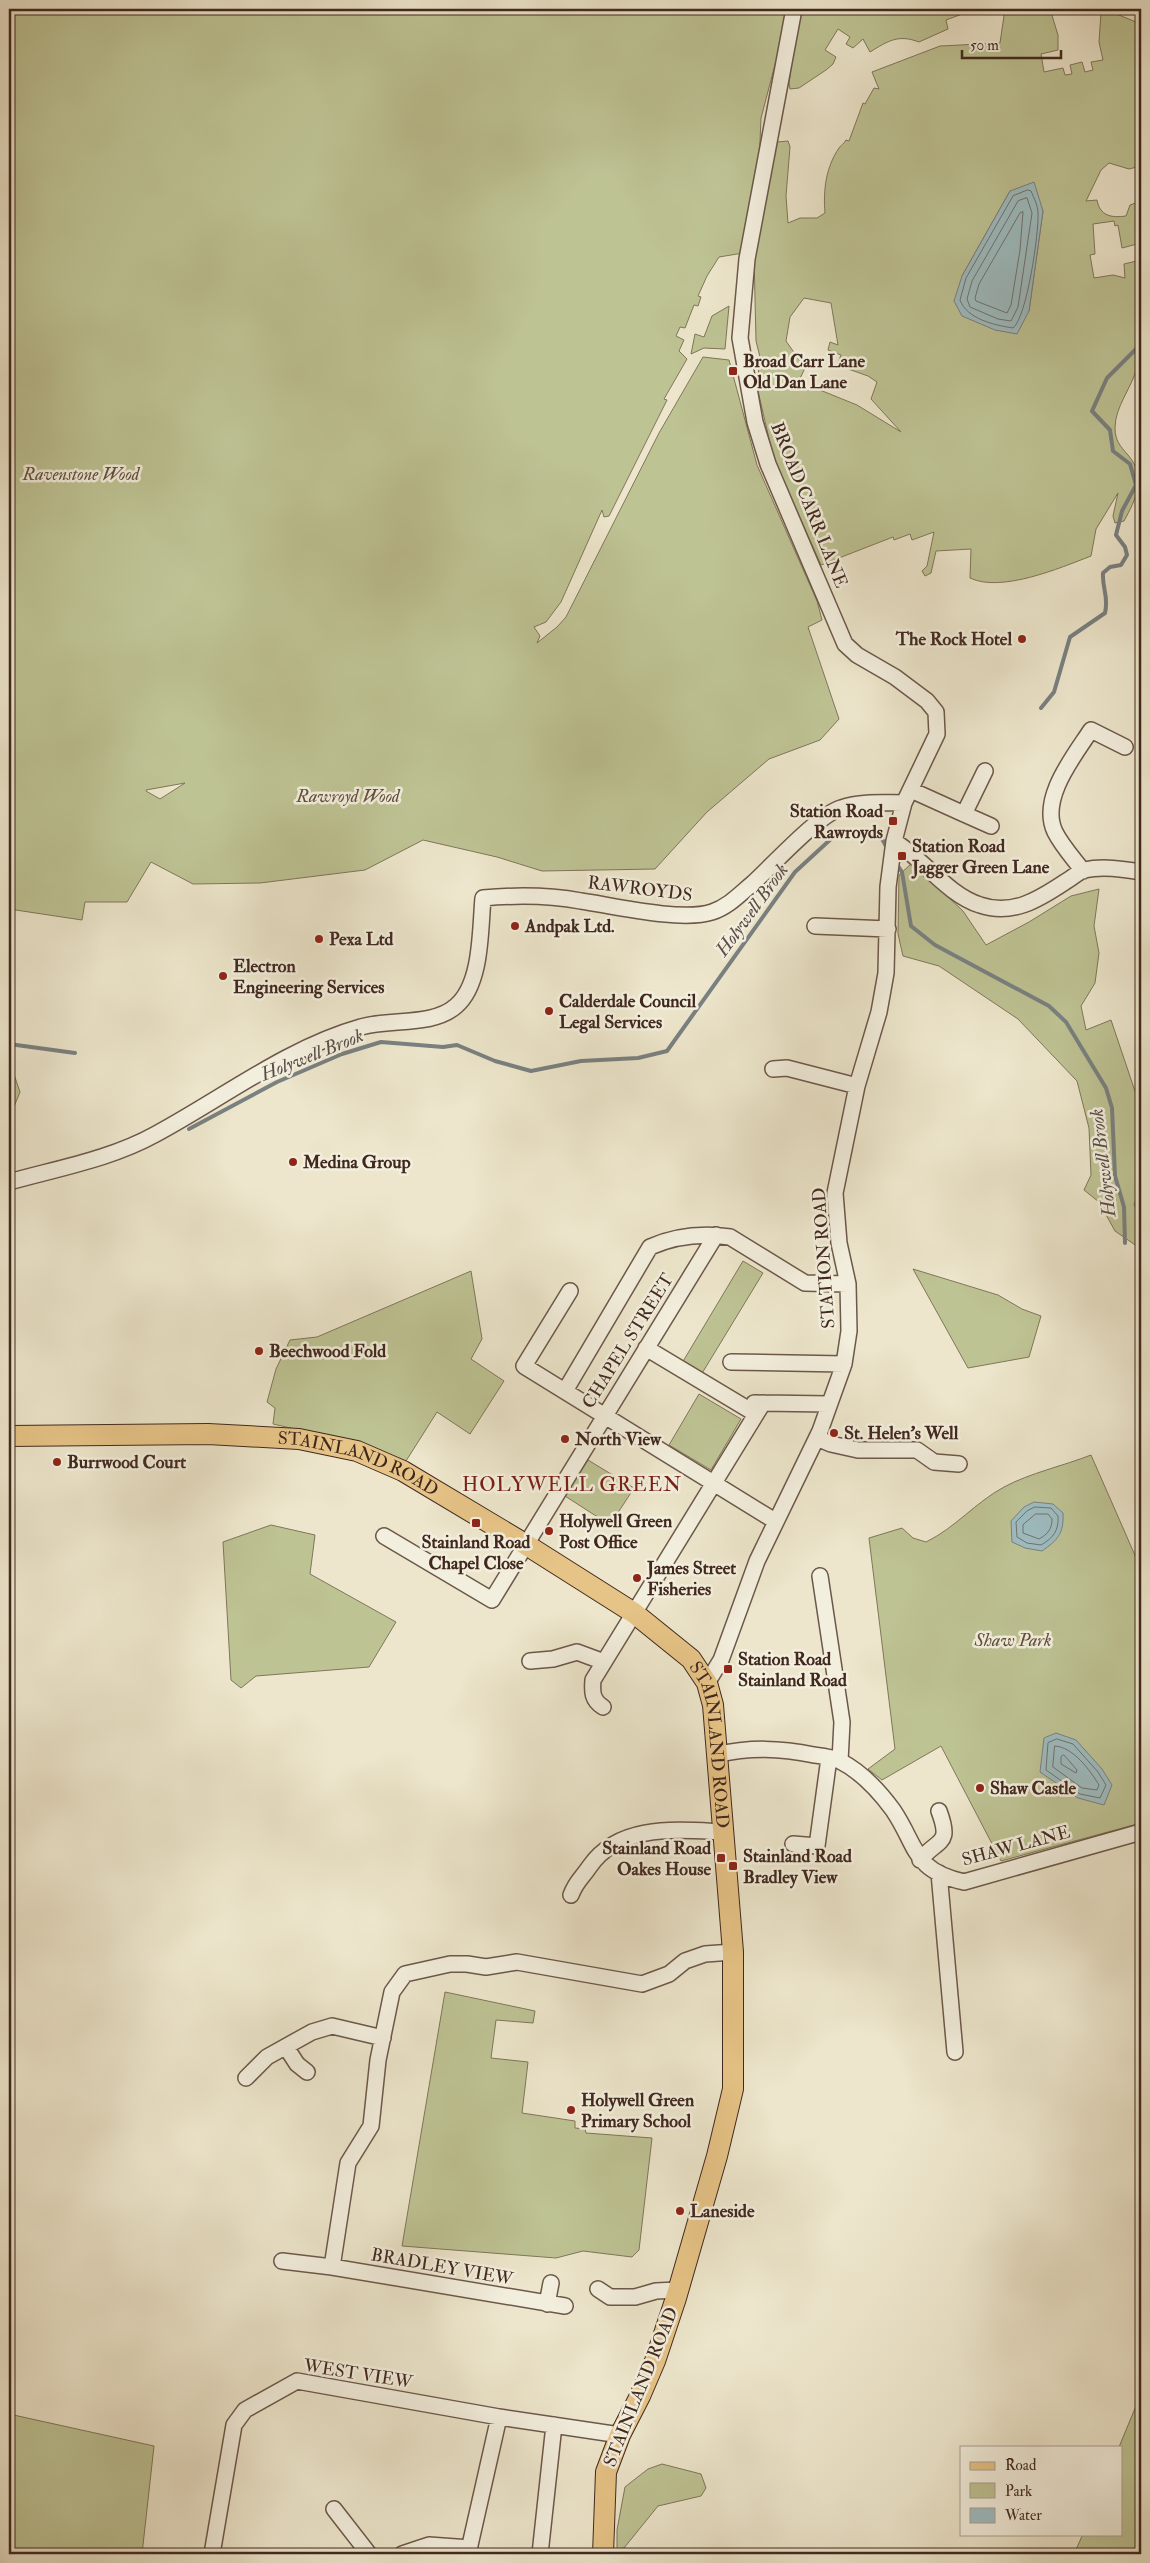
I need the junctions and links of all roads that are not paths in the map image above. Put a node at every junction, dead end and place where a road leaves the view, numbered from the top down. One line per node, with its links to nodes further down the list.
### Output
1 (794, 9): 4 (street, BROAD CARR LANE)
2 (1125, 747): 9 (street)
3 (985, 771): 5 (street)
4 (908, 796): 5 (street); 7 (street, BROAD CARR LANE); 15 (street, RAWROYDS)
5 (964, 814): 6 (street)
6 (991, 826)
7 (894, 843): 8 (street, BROAD CARR LANE); 9 (street)
8 (890, 868): 12 (street, STATION ROAD)
9 (1083, 871): 10 (street)
10 (1141, 872)
11 (815, 926): 12 (street)
12 (888, 929): 14 (street, STATION ROAD)
13 (773, 1069): 14 (street)
14 (857, 1086): 17 (street, STATION ROAD)
15 (9, 1182)
16 (723, 1236): 17 (street); 19 (street, CHAPEL STREET); 22 (street)
17 (848, 1284): 21 (street, STATION ROAD)
18 (570, 1290): 22 (street)
19 (646, 1348): 24 (street); 25 (street, CHAPEL STREET)
20 (730, 1362): 21 (street)
21 (844, 1364): 23 (street, STATION ROAD)
22 (565, 1391): 25 (street)
23 (829, 1404): 24 (street); 27 (street, STATION ROAD)
24 (759, 1409): 29 (street)
25 (604, 1416): 29 (street); 32 (street, CHAPEL STREET)
26 (9, 1436): 32 (main road, STAINLAND ROAD)
27 (817, 1438): 28 (street); 30 (street, STATION ROAD)
28 (959, 1464)
29 (714, 1483): 30 (street); 34 (street)
30 (775, 1521): 37 (street, STATION ROAD)
31 (384, 1536): 32 (street, CHAPEL STREET)
32 (525, 1544): 34 (main road, STAINLAND ROAD)
33 (820, 1576): 40 (street)
34 (634, 1613): 36 (street); 37 (main road, STAINLAND ROAD)
35 (530, 1661): 36 (street)
36 (604, 1662): 38 (street)
37 (707, 1683): 39 (main road, STAINLAND ROAD)
38 (603, 1707)
39 (716, 1755): 40 (street, SHAW LANE); 42 (main road, STAINLAND ROAD)
40 (835, 1759): 44 (street); 45 (street, SHAW LANE)
41 (940, 1811): 45 (street)
42 (725, 1832): 47 (street); 48 (main road, STAINLAND ROAD)
43 (1141, 1832): 46 (street, SHAW LANE)
44 (793, 1844)
45 (920, 1860): 46 (street, SHAW LANE)
46 (939, 1873): 51 (street)
47 (571, 1895)
48 (733, 1952): 49 (street); 58 (main road, STAINLAND ROAD)
49 (383, 2038): 50 (street); 55 (street)
50 (286, 2047): 52 (street); 53 (street)
51 (954, 2052)
52 (307, 2072)
53 (246, 2078)
54 (282, 2261): 55 (street, BRADLEY VIEW)
55 (332, 2267): 59 (street, BRADLEY VIEW)
56 (551, 2283): 59 (street)
57 (598, 2289): 58 (street)
58 (677, 2290): 63 (main road, STAINLAND ROAD)
59 (547, 2304): 60 (street, BRADLEY VIEW)
60 (565, 2306)
61 (499, 2417): 62 (street, WEST VIEW); 65 (street); 66 (street, WEST VIEW)
62 (554, 2425): 63 (street, WEST VIEW); 69 (street)
63 (620, 2435): 70 (main road, STAINLAND ROAD)
64 (334, 2509): 67 (street)
65 (469, 2551): 68 (street)
66 (212, 2554)
67 (369, 2554)
68 (402, 2554)
69 (540, 2554)
70 (603, 2554)

